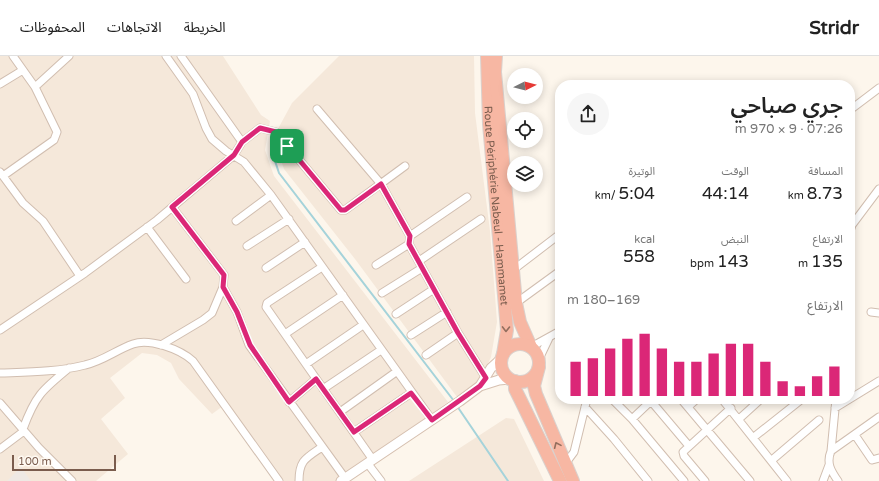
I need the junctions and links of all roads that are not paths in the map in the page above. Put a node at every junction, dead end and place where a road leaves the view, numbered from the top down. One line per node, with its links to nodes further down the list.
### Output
1 (13, 56): 7 (street)
2 (69, 56): 9 (street)
3 (166, 56): 14 (street)
4 (181, 56): 13 (street)
5 (487, 56): 59 (highway, Route Périphérie Nabeul - Hammamet, one-way to 59)
6 (496, 56): 35 (highway, Route Périphérie Nabeul - Hammamet)
7 (23, 70): 8 (street); 9 (street)
8 (0, 84)
9 (35, 87): 16 (street)
10 (879, 88): 11 (street)
11 (855, 106)
12 (317, 109): 17 (street)
13 (242, 142): 14 (street); 17 (street)
14 (234, 155): 19 (street); 21 (street)
15 (405, 166): 17 (street)
16 (2, 174): 37 (street)
17 (381, 184): 28 (street)
18 (879, 189): 25 (street)
19 (271, 195): 22 (street); 24 (street)
20 (467, 197): 28 (street)
21 (172, 207): 26 (street); 39 (street)
22 (289, 219): 29 (street); 30 (street)
23 (482, 219): 31 (street)
24 (236, 221)
25 (855, 221)
26 (147, 227): 37 (street); 38 (street)
27 (555, 238): 35 (street)
28 (410, 240): 31 (street); 32 (street)
29 (305, 242): 33 (street); 34 (street)
30 (247, 246)
31 (420, 264): 40 (street); 41 (street)
32 (376, 265)
33 (322, 267): 42 (street); 51 (street)
34 (266, 268)
35 (513, 270): 43 (highway, Route Périphérie Nabeul - Hammamet)
36 (555, 275): 43 (street)
37 (80, 276): 49 (street)
38 (186, 278)
39 (223, 287): 55 (street); 73 (street)
40 (434, 289): 44 (street); 47 (street)
41 (382, 293)
42 (343, 295): 48 (street); 51 (street)
43 (516, 303): 56 (highway, Route Périphérie Nabeul - Hammamet)
44 (447, 312): 50 (street); 53 (street)
45 (871, 312): 46 (street)
46 (879, 313)
47 (396, 314)
48 (363, 325): 57 (street); 61 (street)
49 (0, 330)
50 (458, 333): 58 (street); 65 (street)
51 (285, 334): 61 (street)
52 (555, 334): 54 (street)
53 (412, 335)
54 (549, 338): 56 (street); 60 (street)
55 (161, 345): 62 (street); 113 (street)
56 (531, 347): 59 (highway); 60 (highway)
57 (381, 350): 63 (street); 70 (street)
58 (426, 354)
59 (503, 356): 65 (street); 67 (highway)
60 (539, 363): 67 (highway); 108 (highway, one-way to 60)
61 (306, 364): 66 (street)
62 (69, 368): 64 (street); 96 (street)
63 (396, 372): 71 (street); 90 (street)
64 (0, 373)
65 (486, 378): 69 (street)
66 (316, 379): 70 (street); 73 (street)
67 (513, 380): 69 (street); 116 (highway)
68 (879, 381): 72 (street)
69 (480, 386): 94 (street)
70 (323, 389): 90 (street)
71 (411, 393): 94 (street); 98 (street)
72 (855, 396)
73 (289, 402): 102 (street)
74 (0, 403): 96 (street)
75 (586, 404): 86 (street)
76 (617, 404): 92 (street)
77 (648, 404): 92 (street)
78 (655, 404): 101 (street)
79 (685, 404): 87 (street)
80 (691, 404): 87 (street)
81 (727, 404): 88 (street)
82 (756, 404): 93 (street)
83 (835, 404): 89 (street)
84 (842, 404): 89 (street)
85 (795, 405): 100 (street)
86 (585, 407): 108 (street); 118 (street)
87 (688, 407): 97 (street)
88 (731, 408): 93 (street); 97 (street)
89 (835, 408): 104 (street)
90 (340, 412): 98 (street)
91 (879, 417): 99 (street)
92 (632, 418): 119 (street)
93 (739, 419): 100 (street)
94 (432, 420): 107 (street)
95 (819, 420): 106 (street)
96 (23, 430): 103 (street); 112 (street)
97 (708, 430): 101 (street); 111 (street)
98 (354, 432): 107 (street)
99 (855, 435): 104 (street); 105 (street)
100 (754, 437): 106 (street)
101 (689, 446): 120 (street)
102 (322, 447): 110 (street); 114 (street)
103 (0, 449)
104 (831, 451): 109 (street)
105 (879, 458)
106 (772, 460): 121 (street)
107 (370, 462): 110 (street); 115 (street)
108 (565, 464): 117 (highway)
109 (829, 465): 122 (street); 123 (street)
110 (343, 480)
111 (746, 480)
112 (72, 481)
113 (279, 481)
114 (299, 481)
115 (381, 481)
116 (560, 481)
117 (573, 481)
118 (648, 481)
119 (684, 481)
120 (705, 481)
121 (788, 481)
122 (824, 481)
123 (838, 481)

